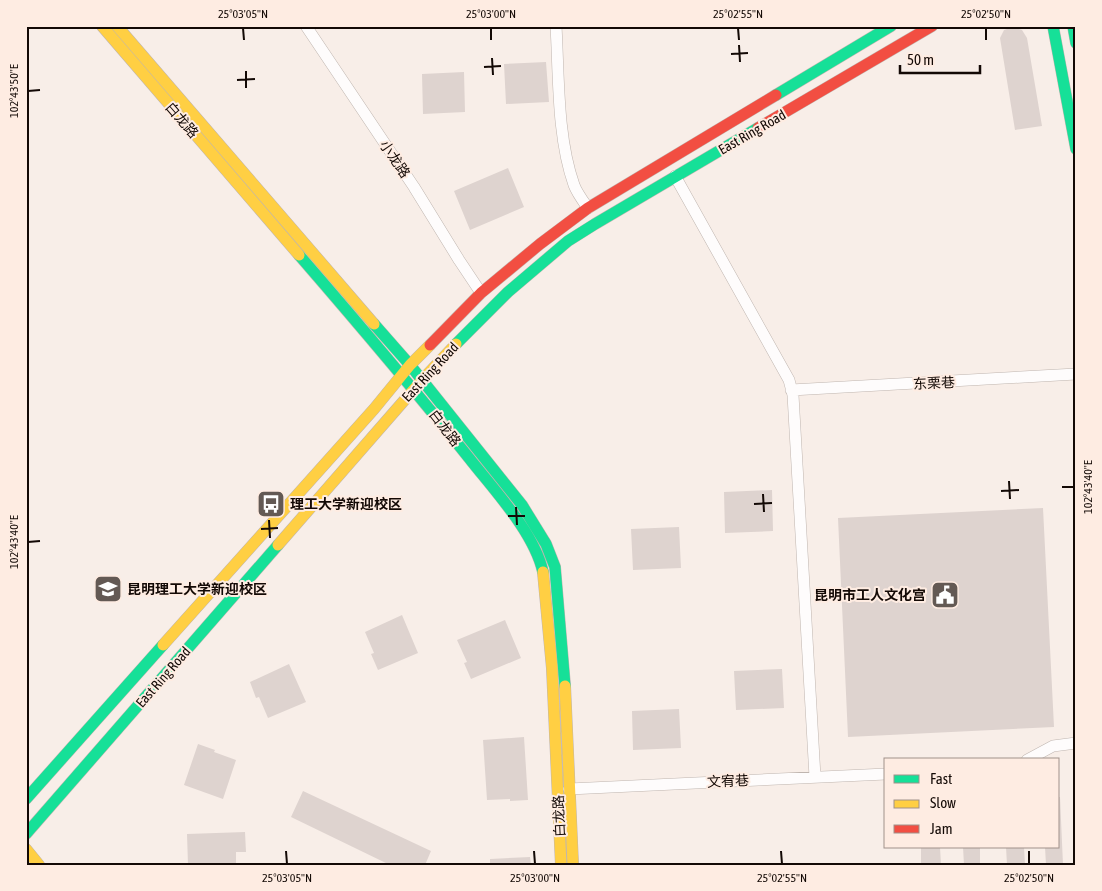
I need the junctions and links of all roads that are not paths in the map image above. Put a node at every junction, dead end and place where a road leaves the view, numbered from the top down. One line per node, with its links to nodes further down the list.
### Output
1 (102, 26): 15 (main road, 白龙路)
2 (117, 26): 14 (main road, 白龙路)
3 (306, 26): 13 (street, 小龙路)
4 (556, 26): 12 (street)
5 (891, 26): 12 (main road, East Ring Road)
6 (932, 26): 11 (main road, East Ring Road)
7 (1053, 26): 10 (main road)
8 (1073, 26): 9 (main road)
9 (1076, 44)
10 (1076, 150)
11 (675, 176): 17 (main road, East Ring Road); 19 (street)
12 (588, 208): 13 (main road, East Ring Road)
13 (482, 293): 14 (main road, East Ring Road)
14 (410, 365): 15 (main road, East Ring Road); 17 (main road, 白龙路)
15 (402, 374): 18 (main road, 白龙路); 25 (main road, East Ring Road)
16 (1076, 374): 19 (street, 东栗巷)
17 (422, 380): 18 (main road, East Ring Road); 24 (main road, 白龙路)
18 (414, 389): 26 (main road, East Ring Road); 29 (main road, 白龙路)
19 (791, 390): 23 (street)
20 (1076, 743): 21 (street)
21 (1031, 758)
22 (884, 774): 23 (street, 文宥巷)
23 (815, 777): 24 (street, 文宥巷)
24 (569, 789): 30 (main road, 白龙路)
25 (26, 799)
26 (26, 834)
27 (26, 849): 28 (main road)
28 (39, 865)
29 (561, 865)
30 (573, 865)

